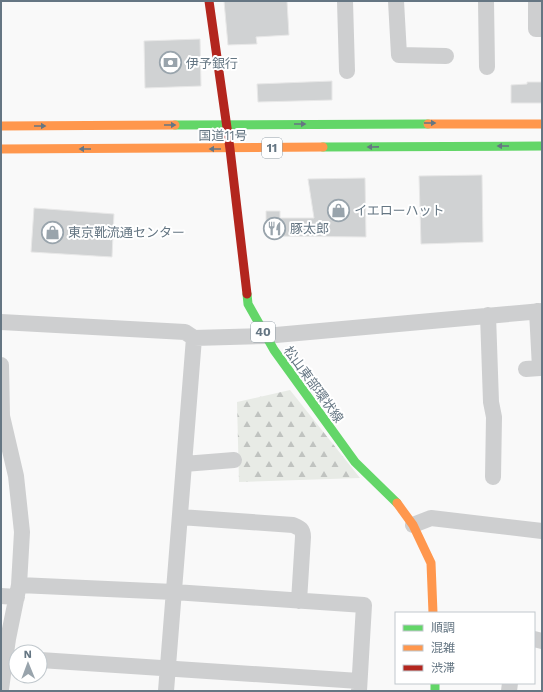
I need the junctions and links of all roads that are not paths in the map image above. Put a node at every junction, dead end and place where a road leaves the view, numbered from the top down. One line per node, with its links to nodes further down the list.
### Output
1 (209, 1): 11 (main road, 松山東部環状線 / 40)
2 (345, 1): 9 (street)
3 (396, 1): 7 (street)
4 (486, 1): 8 (street)
5 (536, 1): 6 (street)
6 (542, 29)
7 (446, 56)
8 (487, 67)
9 (347, 70)
10 (542, 124): 11 (main road, 国道11号 / 11, one-way to 10)
11 (225, 125): 12 (main road, 国道11号 / 11, one-way to 11); 15 (main road, 松山東部環状線 / 40)
12 (1, 126)
13 (542, 146): 15 (main road, 国道11号 / 11, one-way to 15)
14 (1, 148): 15 (main road, 国道11号 / 11, one-way to 14)
15 (230, 149): 19 (main road, 松山東部環状線 / 40)
16 (540, 311): 17 (street); 22 (street)
17 (488, 315): 19 (street); 25 (street)
18 (1, 322): 20 (street)
19 (265, 336): 20 (street); 27 (main road, 松山東部環状線 / 40)
20 (194, 338): 24 (street)
21 (1, 365): 30 (street)
22 (526, 368)
23 (234, 460): 24 (street)
24 (184, 464): 26 (street)
25 (492, 477)
26 (180, 517): 29 (street); 31 (street)
27 (413, 524): 28 (street); 32 (main road, 松山東部環状線 / 40)
28 (542, 532)
29 (174, 592): 30 (street); 31 (street); 37 (street)
30 (12, 593): 33 (street)
31 (299, 601): 38 (street)
32 (433, 612)
33 (4, 639): 34 (street)
34 (8, 650)
35 (48, 660): 37 (street)
36 (8, 667): 39 (street)
37 (168, 668): 38 (street); 40 (street)
38 (359, 686)
39 (1, 689)
40 (166, 691)

